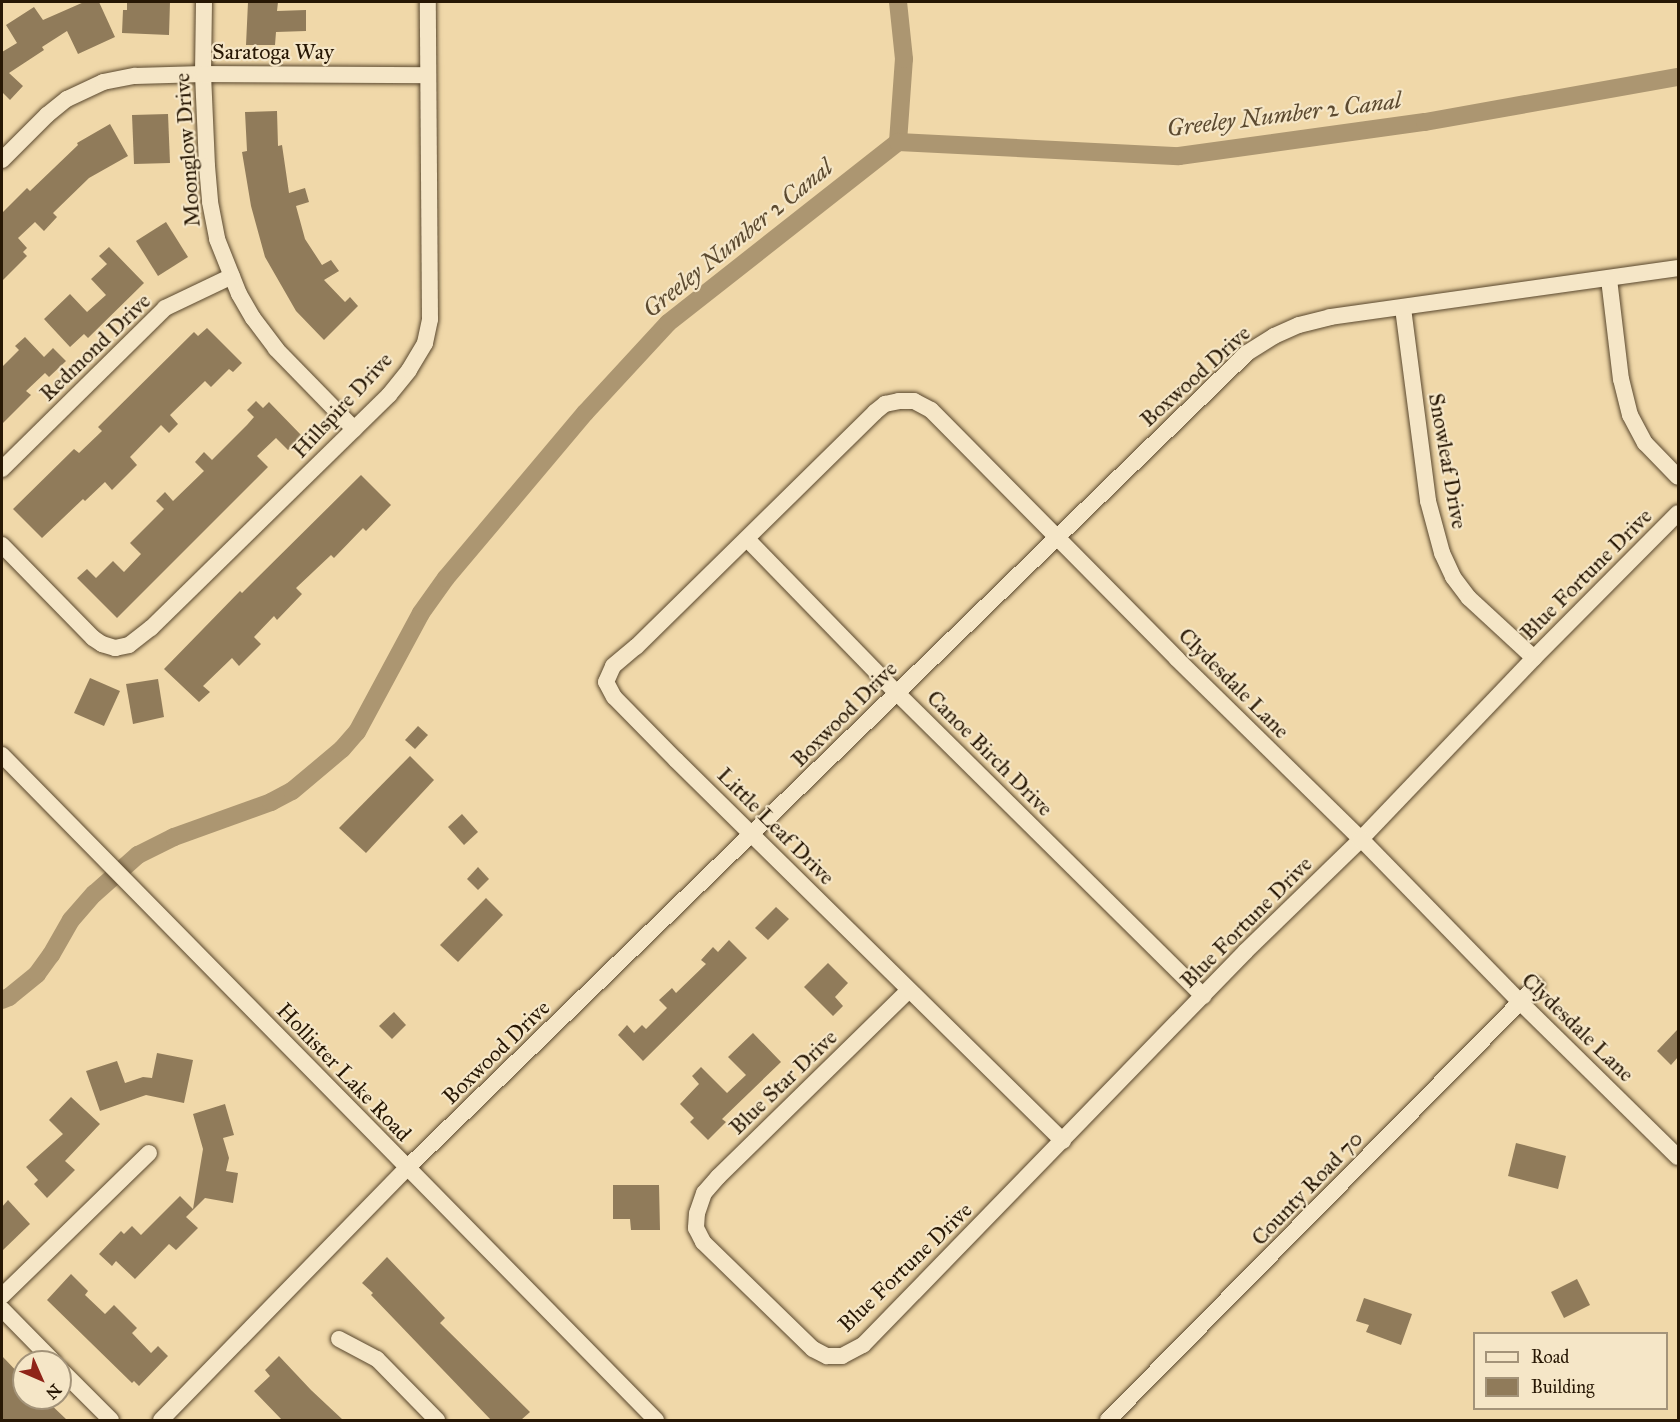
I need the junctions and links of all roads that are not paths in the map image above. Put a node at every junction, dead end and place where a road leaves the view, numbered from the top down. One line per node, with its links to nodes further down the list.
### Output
1 (204, 2): 3 (street, Moonglow Drive)
2 (428, 2): 4 (street, Hillspire Drive)
3 (203, 74): 4 (street, Saratoga Way); 5 (street, Saratoga Way); 7 (street, Moonglow Drive)
4 (428, 75): 10 (street, Hillspire Drive)
5 (2, 160)
6 (1678, 268): 8 (street, Boxwood Drive)
7 (232, 276): 10 (street, Moonglow Drive); 11 (street, Redmond Drive)
8 (1609, 279): 9 (street, Boxwood Drive); 12 (street)
9 (1403, 308): 14 (street, Boxwood Drive); 17 (street, Snowleaf Drive)
10 (354, 429): 16 (street, Hillspire Drive)
11 (2, 468)
12 (1678, 477)
13 (1678, 513): 17 (street, Blue Fortune Drive)
14 (1058, 537): 15 (street, Clydesdale Lane); 18 (street, Boxwood Drive); 21 (street, Clydesdale Lane)
15 (747, 539): 18 (street, Canoe Birch Drive); 20 (street, Little Leaf Drive)
16 (2, 545)
17 (1534, 658): 21 (street, Blue Fortune Drive)
18 (897, 693): 20 (street, Boxwood Drive); 24 (street, Canoe Birch Drive)
19 (2, 756): 29 (street, Hollister Lake Road)
20 (752, 835): 23 (street, Little Leaf Drive); 29 (street, Boxwood Drive)
21 (1361, 839): 24 (street, Blue Fortune Drive); 25 (street, Clydesdale Lane)
22 (1536, 987): 25 (street, County Road 70)
23 (909, 990): 26 (street, Little Leaf Drive); 34 (street, Blue Star Drive)
24 (1203, 996): 26 (street, Blue Fortune Drive)
25 (1520, 1002): 28 (street, Clydesdale Lane); 40 (street, County Road 70)
26 (1063, 1141): 34 (street, Blue Fortune Drive)
27 (149, 1153): 30 (street)
28 (1678, 1157)
29 (407, 1168): 37 (street, Boxwood Drive); 39 (street, Hollister Lake Road)
30 (2, 1296)
31 (2, 1309): 33 (street)
32 (339, 1339): 38 (street)
33 (42, 1350)
34 (842, 1356)
35 (72, 1380): 36 (street)
36 (111, 1420)
37 (161, 1420)
38 (437, 1420)
39 (656, 1420)
40 (1108, 1420)

